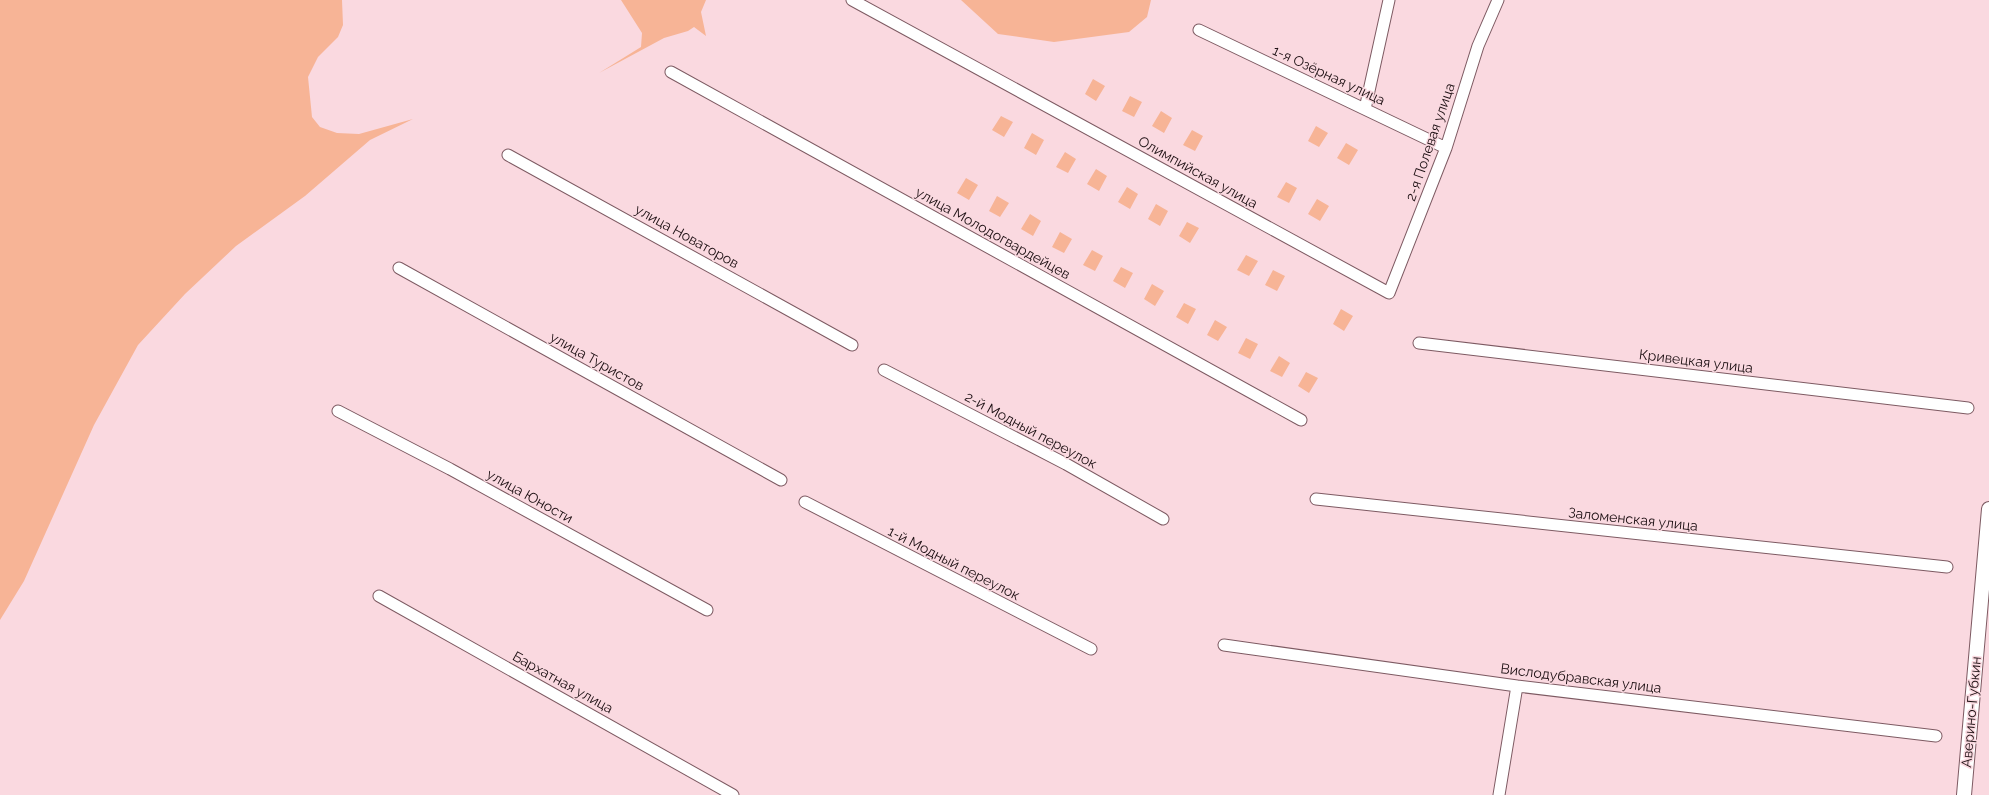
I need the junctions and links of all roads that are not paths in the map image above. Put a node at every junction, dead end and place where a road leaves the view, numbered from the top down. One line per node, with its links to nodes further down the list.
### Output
1 (852, 0): 10 (street, Олимпийская улица)
2 (1389, 0): 6 (street)
3 (1498, 0): 7 (street, 2-я Полевая улица)
4 (1199, 30): 6 (street, 1-я Озёрная улица)
5 (671, 72): 16 (street, улица Молодогвардейцев)
6 (1365, 109): 7 (street, 1-я Озёрная улица)
7 (1446, 148): 10 (street, 2-я Полевая улица)
8 (508, 155): 12 (street, улица Новаторов)
9 (399, 268): 17 (street, улица Туристов)
10 (1389, 293)
11 (1420, 343): 14 (street, Кривецкая улица)
12 (852, 345)
13 (884, 370): 21 (street, 2-й Модный переулок)
14 (1968, 408)
15 (338, 411): 24 (street, улица Юности)
16 (1301, 420)
17 (781, 480)
18 (1316, 499): 22 (street, Заломенская улица)
19 (805, 502): 26 (street, 1-й Модный переулок)
20 (1989, 509): 31 (main road, Аверино-Губкин)
21 (1164, 519)
22 (1947, 567)
23 (379, 596): 29 (street, Бархатная улица)
24 (707, 610)
25 (1224, 645): 27 (street, Вислодубравская улица)
26 (1090, 649)
27 (1517, 686): 28 (street, Вислодубравская улица); 30 (street)
28 (1936, 736)
29 (733, 795)
30 (1499, 795)
31 (1964, 795)

